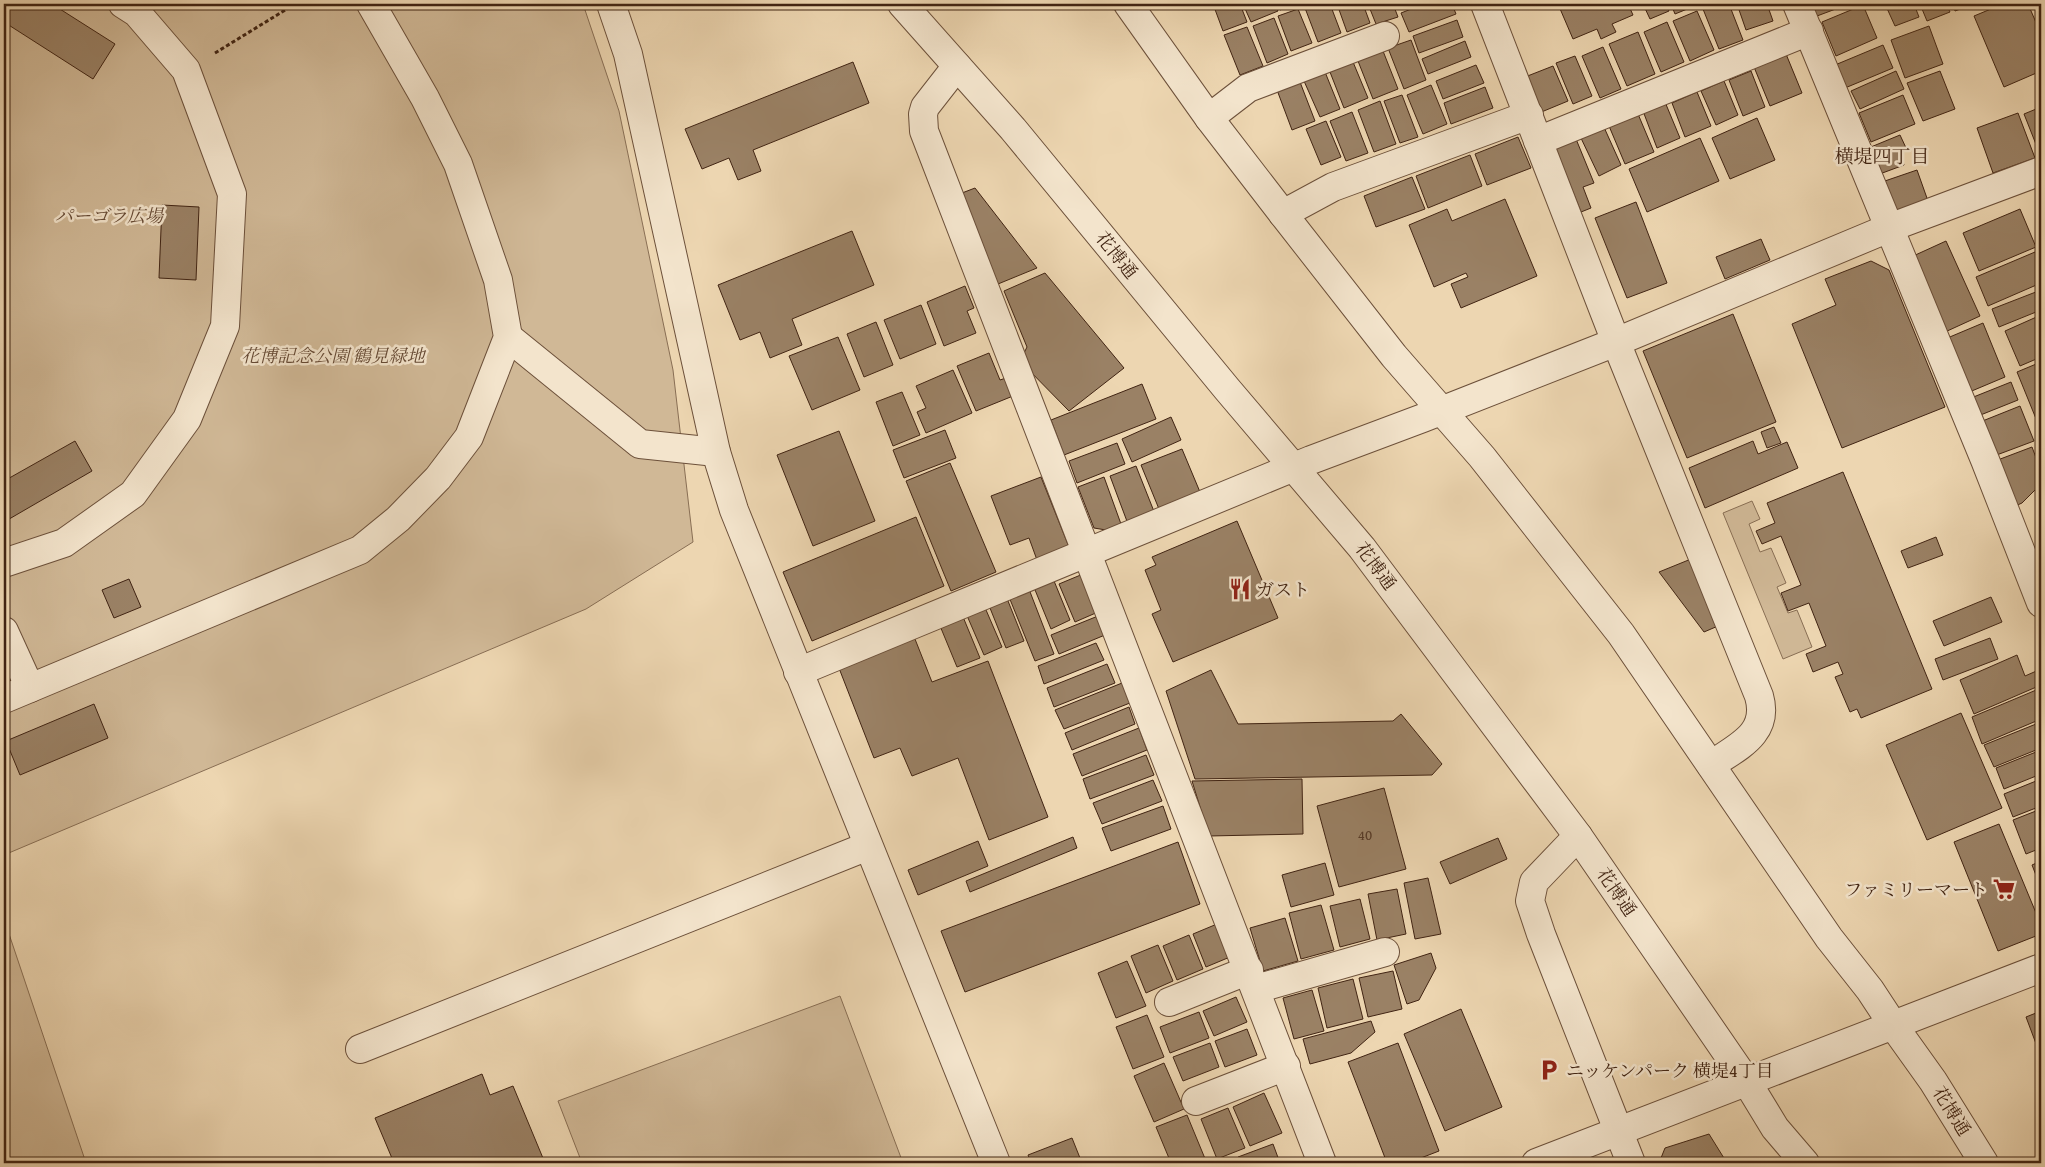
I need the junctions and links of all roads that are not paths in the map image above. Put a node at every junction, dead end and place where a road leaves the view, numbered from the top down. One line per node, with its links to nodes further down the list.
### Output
1 (123, 4): 23 (street)
2 (371, 4): 17 (street)
3 (611, 4): 20 (street)
4 (902, 4): 10 (street, 花博通)
5 (1485, 4): 11 (street)
6 (1797, 4): 8 (street)
7 (1133, 5): 12 (street, 花博通)
8 (1809, 31): 13 (street); 16 (street)
9 (1385, 36): 12 (street)
10 (957, 66): 21 (street, 花博通); 22 (street)
11 (1529, 116): 13 (street); 15 (street)
12 (1209, 118): 15 (street, 花博通)
13 (1538, 141): 18 (street)
14 (2041, 171): 16 (street)
15 (1283, 214): 19 (street, 花博通)
16 (1889, 228): 18 (street); 24 (street)
17 (508, 337): 20 (street); 27 (street)
18 (1616, 342): 19 (street); 29 (street)
19 (1443, 410): 21 (street); 29 (street, 花博通)
20 (716, 452): 26 (street)
21 (1294, 467): 22 (street); 30 (street, 花博通)
22 (1087, 552): 26 (street); 34 (street)
23 (4, 563)
24 (2041, 603)
25 (4, 632): 27 (street)
26 (798, 672): 31 (street)
27 (30, 688): 28 (street)
28 (4, 699)
29 (1711, 765): 36 (street, 花博通)
30 (1578, 836): 39 (street, 花博通); 41 (street)
31 (868, 846): 37 (street); 42 (street)
32 (1386, 952): 34 (street)
33 (2041, 968): 36 (street)
34 (1252, 980): 35 (street); 38 (street)
35 (1169, 1002)
36 (1893, 1025): 39 (street); 47 (street, 花博通)
37 (360, 1049)
38 (1286, 1066): 40 (street); 43 (street)
39 (1747, 1082): 41 (street); 46 (street, 花博通)
40 (1196, 1101)
41 (1619, 1131): 44 (street); 45 (street)
42 (996, 1163)
43 (1322, 1163)
44 (1536, 1163)
45 (1631, 1163)
46 (1805, 1163)
47 (1984, 1163)

